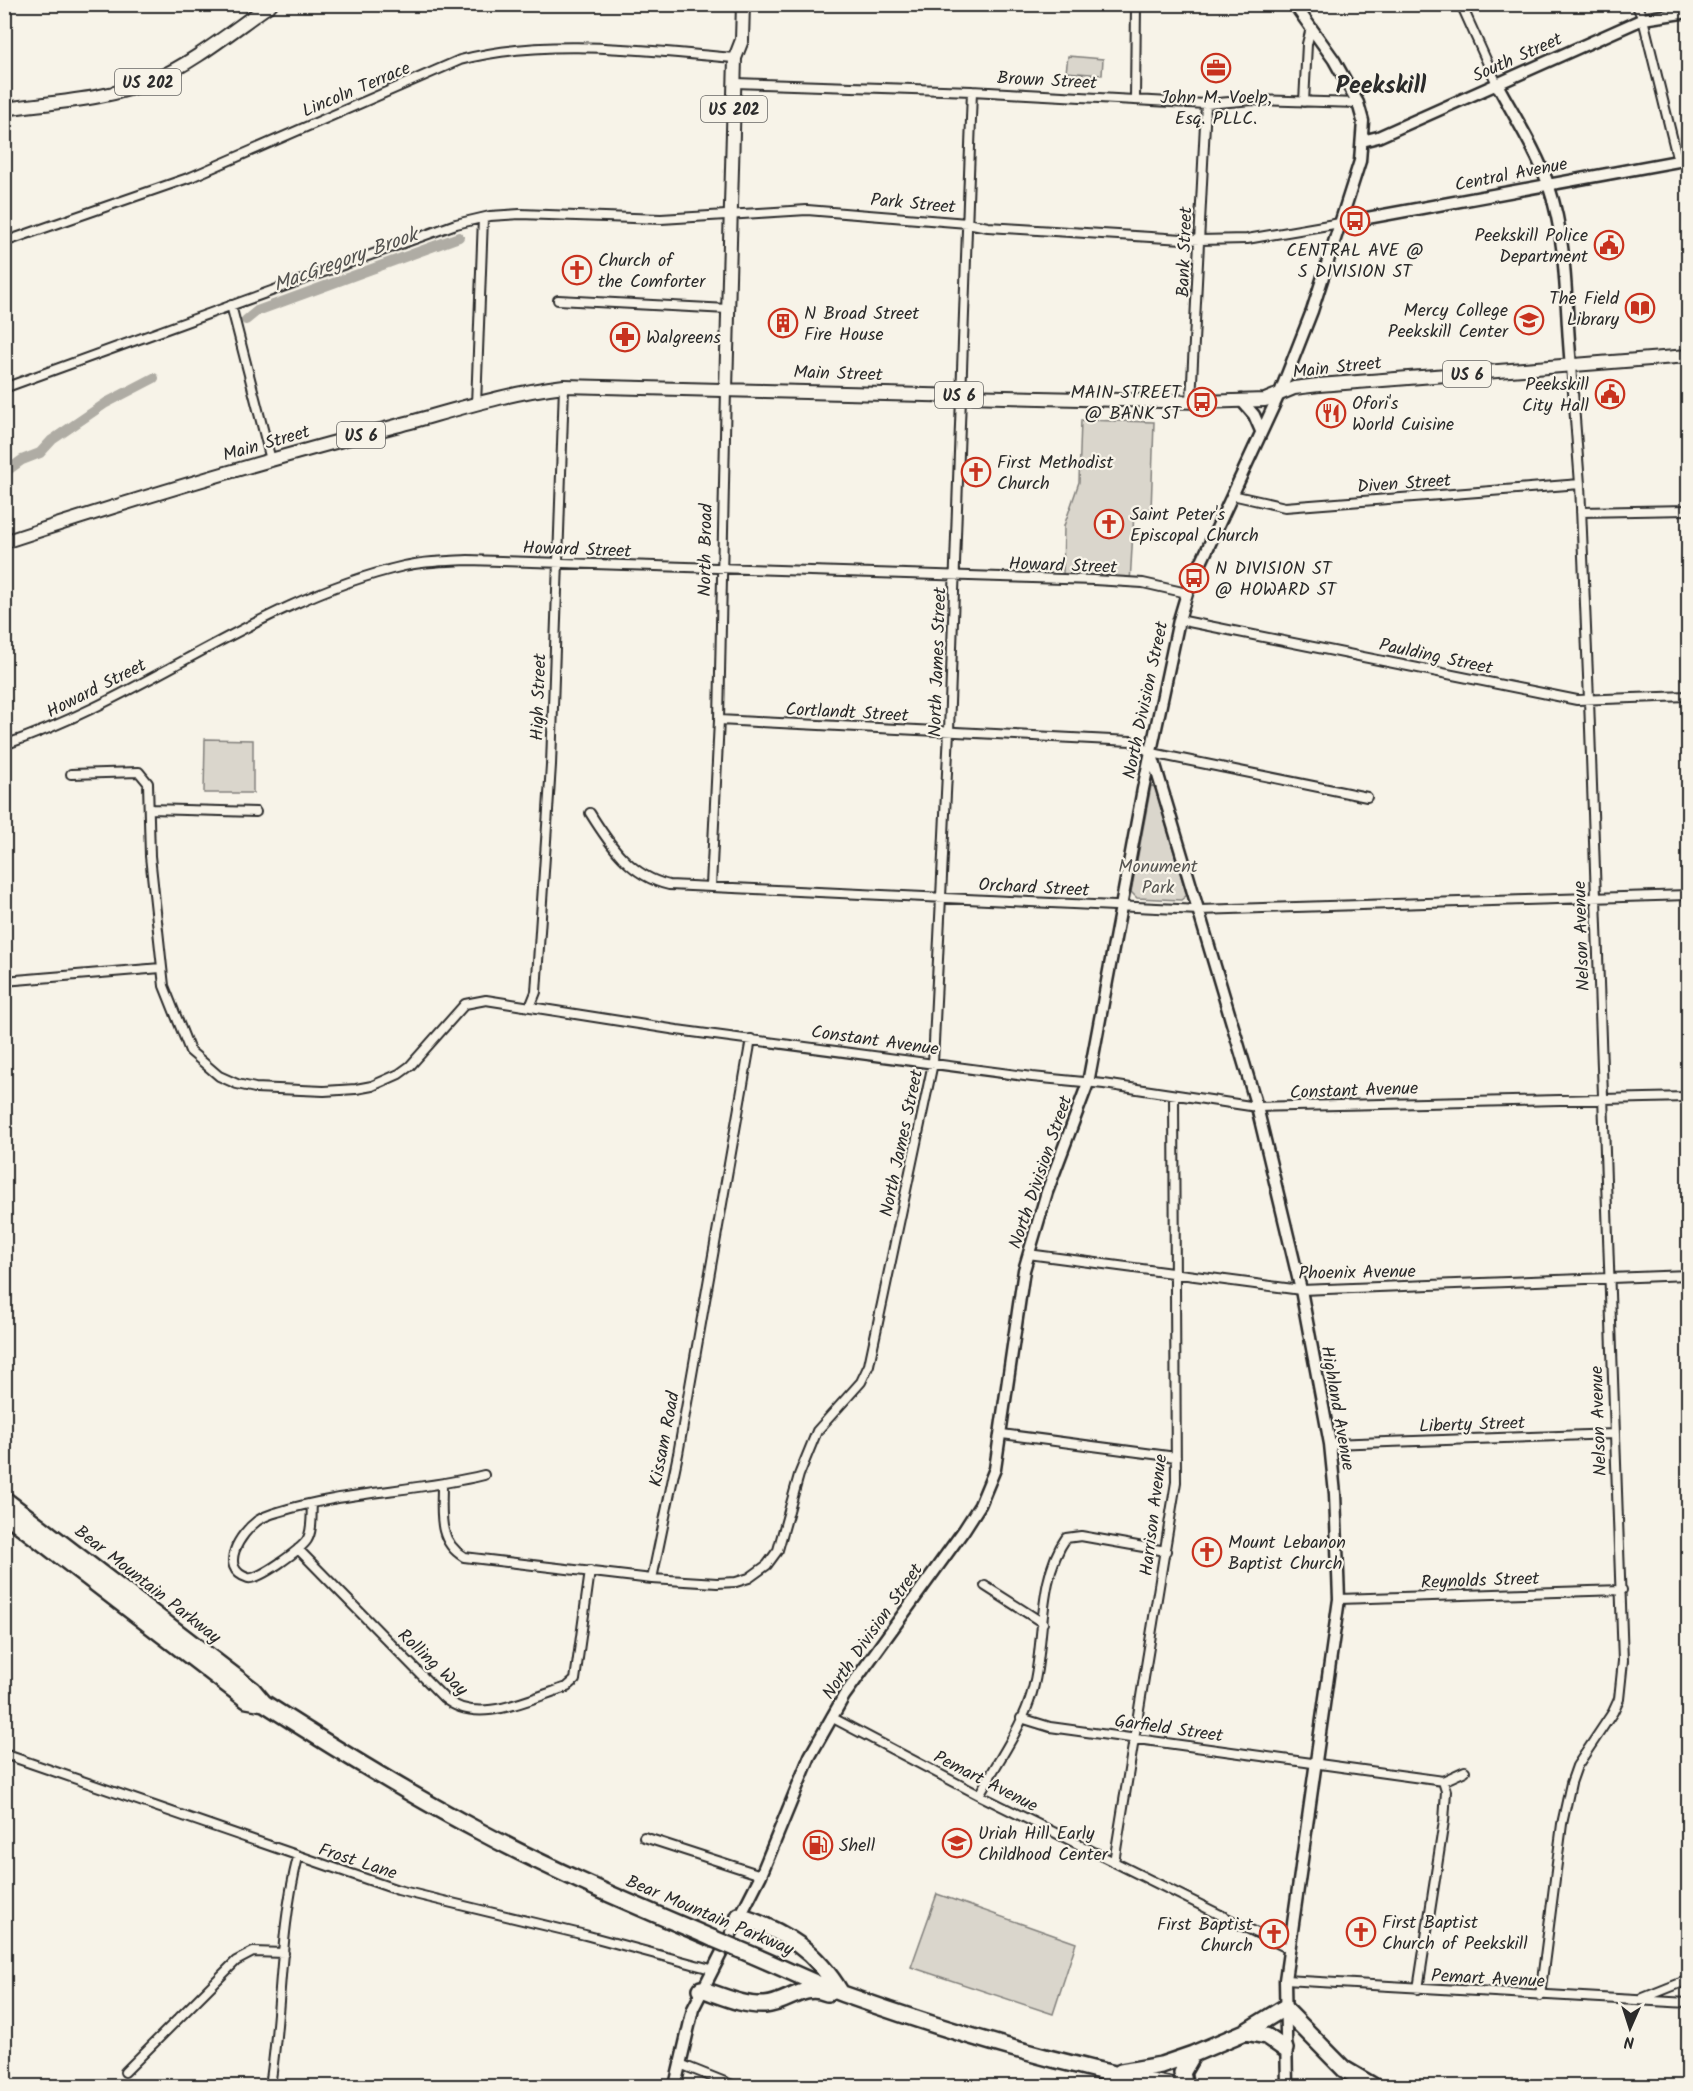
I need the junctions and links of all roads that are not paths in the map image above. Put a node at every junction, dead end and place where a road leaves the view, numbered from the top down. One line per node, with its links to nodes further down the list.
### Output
1 (271, 4): 18 (main road, US 202)
2 (743, 4): 10 (main road, US 202)
3 (1136, 4): 14 (street)
4 (1294, 4): 9 (street)
5 (1461, 4): 12 (street)
6 (1635, 4): 8 (street)
7 (1689, 12): 8 (street, South Street)
8 (1643, 19): 12 (street, South Street); 20 (street)
9 (1311, 28): 15 (street); 16 (street)
10 (735, 58): 11 (main road, US 202); 27 (street, Lincoln Terrace)
11 (735, 83): 13 (street, Brown Street); 22 (main road, US 202)
12 (1497, 84): 19 (street, South Street); 21 (street, Nelson Avenue)
13 (972, 91): 14 (street, Brown Street); 24 (street, North James Street)
14 (1135, 99): 17 (street, Brown Street)
15 (1304, 102): 16 (street, Brown Street); 17 (street, Brown Street)
16 (1358, 103): 19 (street, North Division Street)
17 (1206, 104): 26 (street, Bank Street)
18 (4, 109)
19 (1362, 141): 25 (street, North Division Street)
20 (1685, 159): 21 (street, Central Avenue)
21 (1548, 184): 25 (street, Central Avenue); 32 (street, Nelson Avenue)
22 (732, 214): 23 (street, Park Street); 24 (street, Park Street); 30 (main road, North Broad / US 202)
23 (483, 218): 29 (street, Park Street); 40 (street)
24 (967, 223): 26 (street, Park Street); 37 (street, North James Street)
25 (1340, 223): 26 (street, Park Street); 36 (street, North Division Street)
26 (1199, 240): 39 (street, Bank Street)
27 (4, 242)
28 (558, 300): 30 (street)
29 (231, 305): 34 (street); 42 (street)
30 (728, 309): 35 (main road, North Broad / US 202)
31 (1689, 356): 32 (main road, Main Street / US 6)
32 (1571, 366): 36 (main road, Main Street / US 6); 43 (street, Nelson Avenue)
33 (564, 386): 35 (main road, Main Street / US 6); 40 (main road, Main Street / US 6); 48 (street, High Street)
34 (4, 388)
35 (726, 389): 37 (main road, Main Street / US 6); 49 (street, North Broad)
36 (1279, 394): 38 (main road, Main Street / US 6); 41 (street, North Division Street)
37 (961, 395): 39 (main road, Main Street / US 6); 50 (street, North James Street)
38 (1241, 400): 39 (main road, Main Street / US 6); 41 (street)
39 (1191, 401)
40 (476, 405): 42 (main road, Main Street / US 6)
41 (1261, 431): 44 (street, North Division Street)
42 (271, 460): 47 (main road, Main Street / US 6)
43 (1580, 484): 44 (street, Diven Street); 46 (street, Nelson Avenue)
44 (1232, 495): 51 (street, North Division Street)
45 (1689, 510): 46 (street)
46 (1581, 512): 54 (street, Nelson Avenue)
47 (4, 542)
48 (557, 564): 49 (street, Howard Street); 57 (street, Howard Street); 72 (street, High Street)
49 (723, 569): 50 (street, Howard Street); 55 (street, North Broad)
50 (955, 577): 51 (street, Howard Street); 56 (street, North James Street)
51 (1187, 593): 52 (street, North Division Street)
52 (1179, 620): 54 (street, Paulding Street); 58 (street, North Division Street)
53 (1689, 696): 54 (street, Paulding Street)
54 (1589, 700): 67 (street, Nelson Avenue)
55 (719, 720): 56 (street, Cortlandt Street); 64 (street, North Broad)
56 (949, 731): 58 (street, Cortlandt Street); 66 (street, North James Street)
57 (4, 745)
58 (1152, 753): 60 (street, Cortlandt Street); 68 (street, North Division Street); 69 (street, Highland Avenue)
59 (71, 774): 61 (street, Constant Avenue)
60 (1367, 797)
61 (150, 809): 62 (street); 70 (street, Constant Avenue)
62 (256, 812)
63 (590, 813): 64 (street, Orchard Street)
64 (711, 886): 66 (street, Orchard Street)
65 (1689, 895): 67 (street, Orchard Street)
66 (942, 897): 68 (street, Orchard Street); 74 (street, North James Street)
67 (1596, 898): 69 (street, Orchard Street); 78 (street, Nelson Avenue)
68 (1121, 907): 69 (street, Orchard Street); 75 (street, North Division Street)
69 (1199, 910): 79 (street, Highland Avenue)
70 (161, 968): 71 (street); 72 (street, Constant Avenue)
71 (4, 981)
72 (530, 1007): 73 (street, Constant Avenue)
73 (751, 1039): 74 (street, Constant Avenue); 97 (street, Kissam Road)
74 (933, 1063): 75 (street, Constant Avenue); 97 (street, North James Street)
75 (1088, 1083): 76 (street, Constant Avenue); 80 (street, North Division Street)
76 (1174, 1095): 79 (street, Constant Avenue); 81 (street, Harrison Avenue)
77 (1689, 1097): 78 (street, Constant Avenue)
78 (1603, 1098): 79 (street, Constant Avenue); 83 (street, Nelson Avenue)
79 (1257, 1107): 84 (street, Highland Avenue)
80 (1028, 1254): 81 (street, Phoenix Avenue); 85 (street, North Division Street)
81 (1175, 1274): 84 (street, Phoenix Avenue); 88 (street, Harrison Avenue)
82 (1689, 1275): 83 (street, Phoenix Avenue)
83 (1608, 1278): 84 (street, Phoenix Avenue); 86 (street, Nelson Avenue)
84 (1301, 1290): 87 (street, Highland Avenue)
85 (1002, 1434): 88 (street); 103 (street, North Division Street)
86 (1615, 1434): 87 (street, Liberty Street); 99 (street, Nelson Avenue)
87 (1330, 1444): 100 (street, Highland Avenue)
88 (1176, 1457): 95 (street, Harrison Avenue)
89 (484, 1475): 90 (street)
90 (442, 1485): 92 (street); 96 (street)
91 (4, 1499): 102 (highway, Bear Mountain Parkway)
92 (312, 1504): 94 (street); 94 (street)
93 (4, 1513): 102 (highway, Bear Mountain Parkway)
94 (298, 1549): 96 (street, Rolling Way)
95 (1166, 1551): 101 (street); 105 (street, Harrison Avenue)
96 (590, 1571): 97 (street)
97 (652, 1579)
98 (985, 1586): 101 (street)
99 (1622, 1590): 100 (street, Reynolds Street); 127 (street, Nelson Avenue)
100 (1339, 1599): 107 (street, Highland Avenue)
101 (1043, 1623): 104 (street)
102 (264, 1703): 119 (highway, Bear Mountain Parkway, bridge)
103 (831, 1717): 110 (street, Pemart Avenue); 114 (street, North Division Street)
104 (1021, 1718): 105 (street, Garfield Street); 110 (street)
105 (1135, 1738): 107 (street, Garfield Street); 113 (street, Harrison Avenue)
106 (4, 1754): 112 (street, Frost Lane)
107 (1315, 1763): 109 (street, Garfield Street); 117 (street, Highland Avenue)
108 (1465, 1771): 109 (street)
109 (1443, 1781): 125 (street)
110 (979, 1795): 113 (street, Pemart Avenue)
111 (644, 1837): 114 (street)
112 (298, 1857): 118 (street); 120 (street, Frost Lane)
113 (1114, 1862): 117 (street, Pemart Avenue)
114 (761, 1875): 115 (street, North Division Street)
115 (739, 1916): 116 (highway); 120 (street, North Division Street)
116 (799, 1944): 121 (highway); 126 (highway)
117 (1289, 1949): 122 (street, Highland Avenue)
118 (284, 1953): 136 (street); 139 (street)
119 (765, 1960): 121 (highway, Bear Mountain Parkway); 128 (highway)
120 (711, 1969): 124 (street, North Division Street)
121 (795, 1972): 126 (highway, Bear Mountain Parkway)
122 (1285, 1980): 125 (street, Pemart Avenue); 131 (street, Highland Avenue)
123 (1689, 1980): 129 (street)
124 (701, 1989): 128 (highway); 135 (street, North Division Street)
125 (1418, 1989): 127 (street, Pemart Avenue)
126 (842, 1993): 128 (highway); 137 (highway, Bear Mountain Parkway)
127 (1540, 1996): 129 (street, Pemart Avenue)
128 (781, 2000)
129 (1634, 2000): 130 (street, Pemart Avenue)
130 (1689, 2003)
131 (1284, 2008): 132 (highway); 133 (street, Highland Avenue); 138 (highway)
132 (1245, 2032): 133 (highway); 134 (highway)
133 (1286, 2049): 145 (street, Highland Avenue)
134 (1193, 2054): 137 (highway); 144 (highway)
135 (680, 2064): 140 (street, North Division Street); 141 (street)
136 (125, 2072)
137 (1114, 2074): 142 (highway); 143 (highway, Bear Mountain Parkway)
138 (1356, 2081): 146 (highway)
139 (270, 2086)
140 (675, 2086)
141 (735, 2086)
142 (1128, 2086)
143 (1172, 2086)
144 (1185, 2086)
145 (1287, 2086)
146 (1372, 2086)

